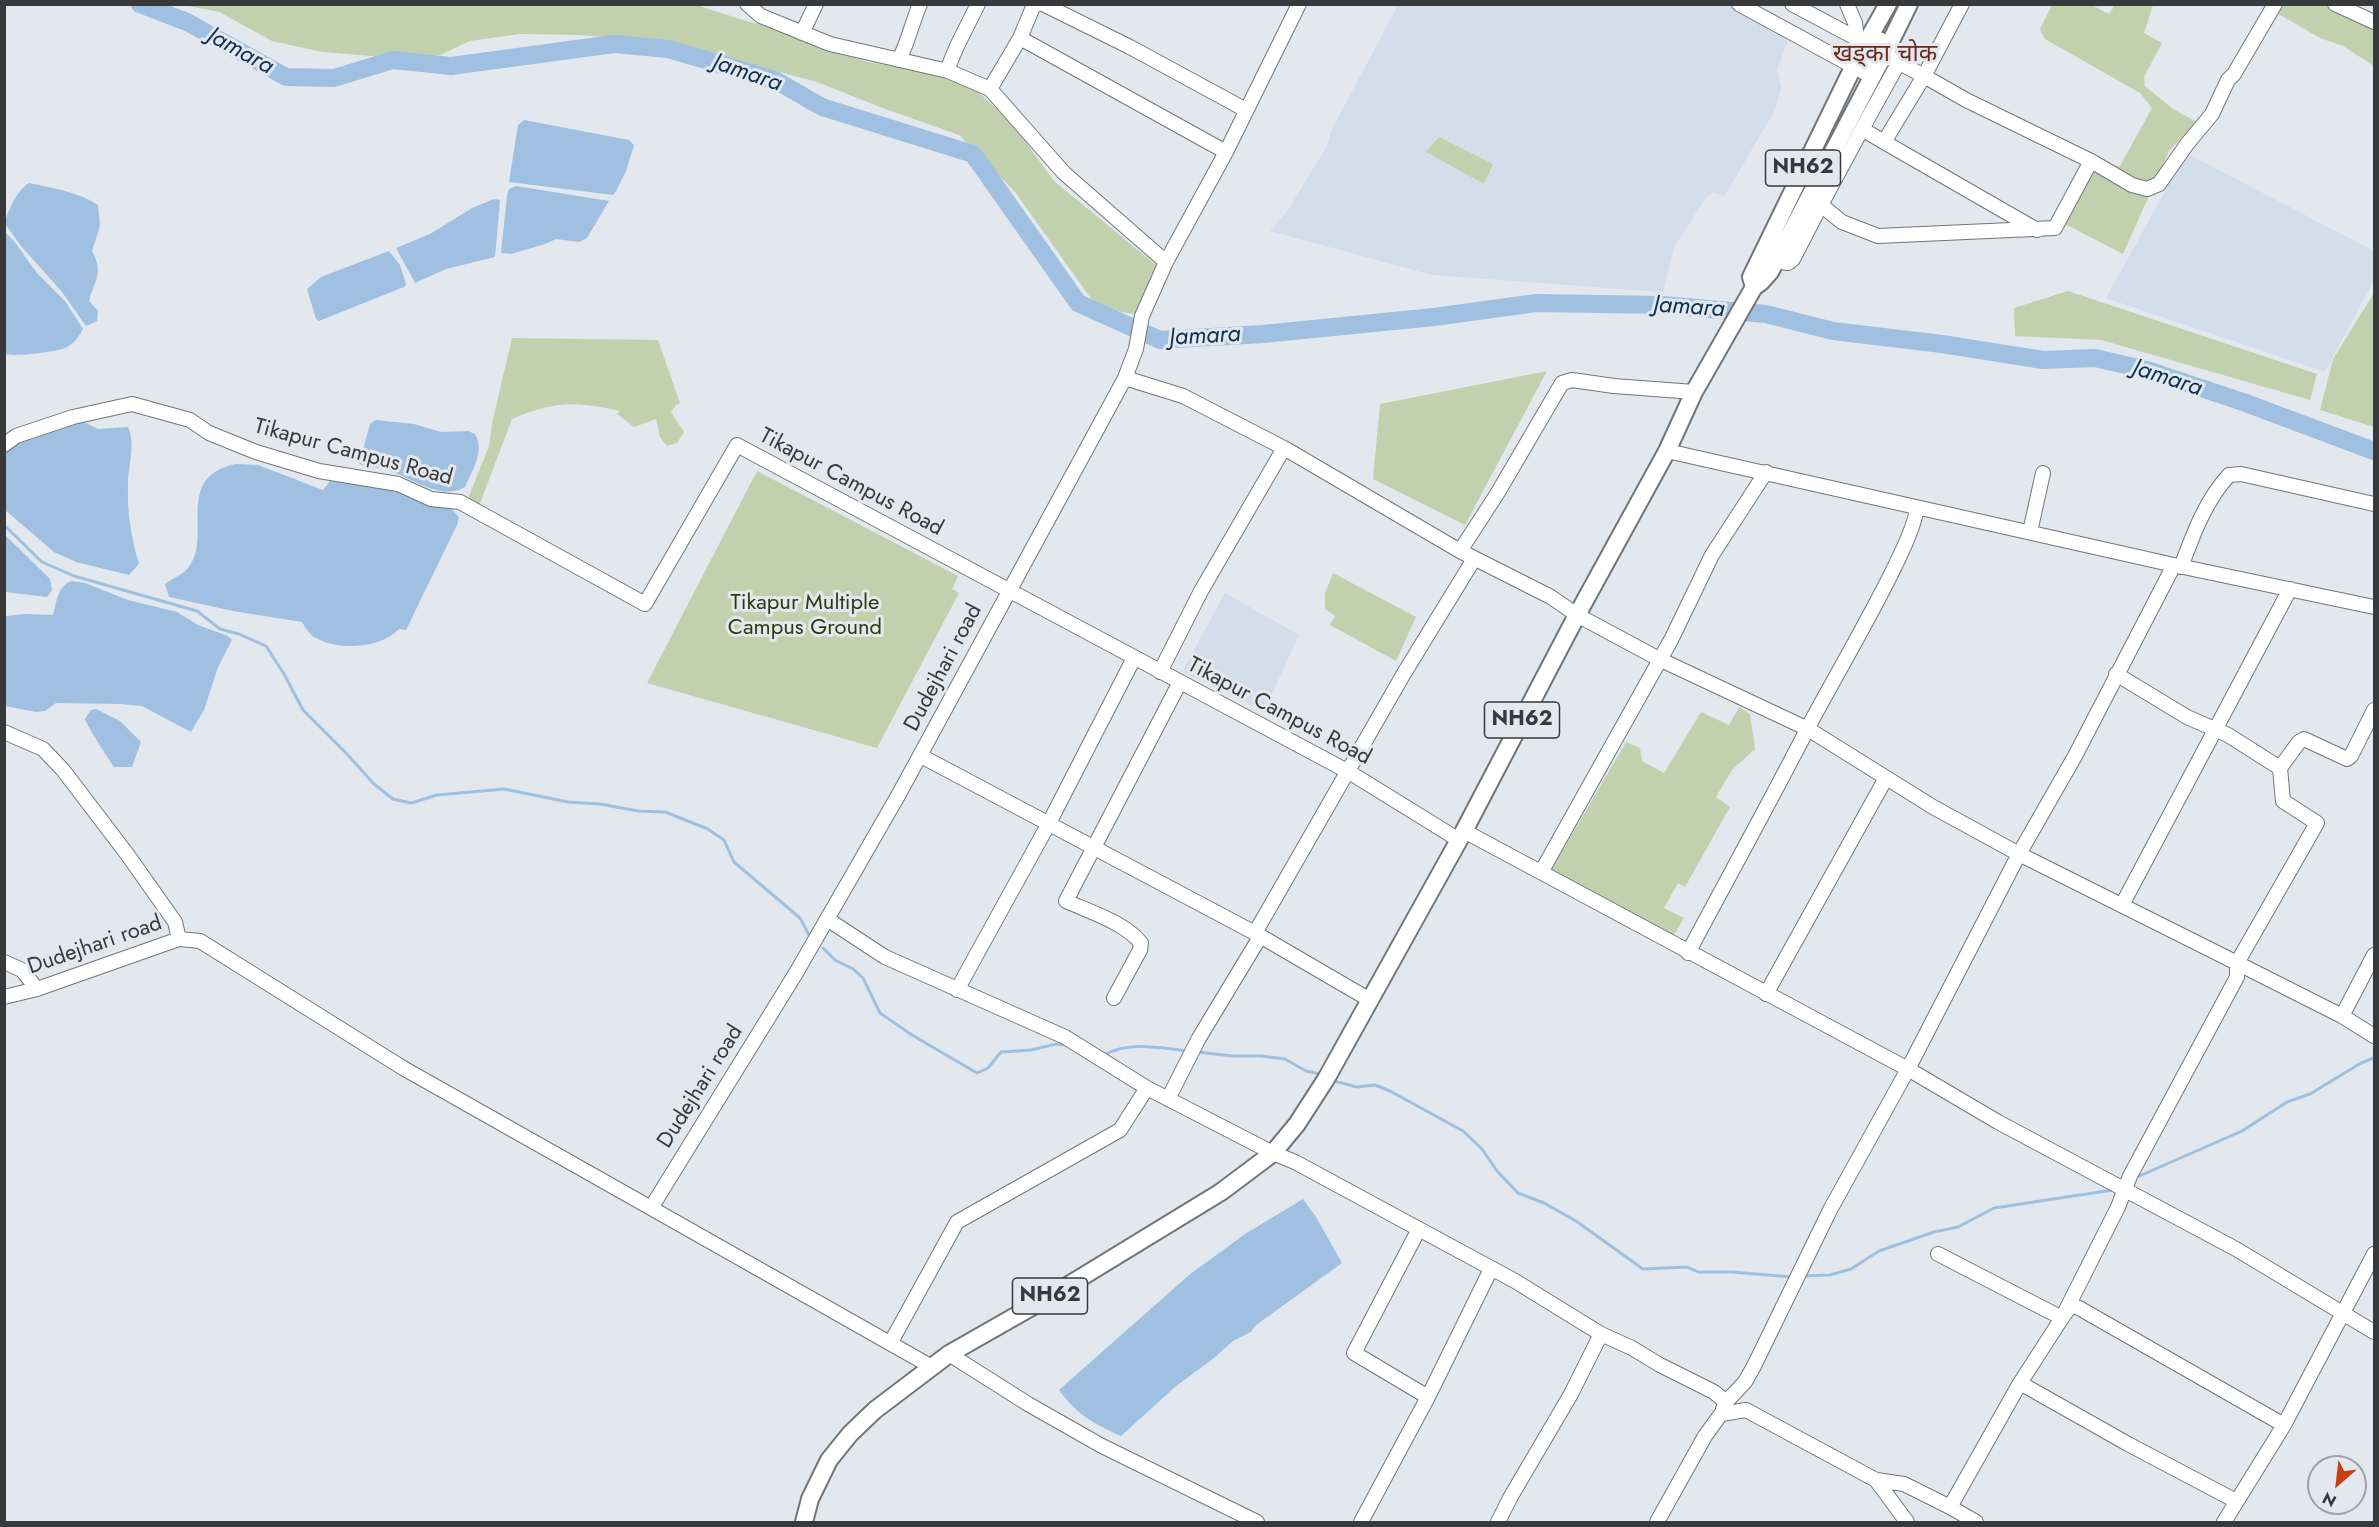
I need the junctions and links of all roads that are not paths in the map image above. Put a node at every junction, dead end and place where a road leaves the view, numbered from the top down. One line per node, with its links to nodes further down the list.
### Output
1 (747, 4): 16 (street)
2 (816, 4): 16 (street)
3 (920, 4): 19 (street)
4 (978, 4): 21 (street)
5 (1299, 4): 24 (street, Dudejhari road)
6 (1739, 4): 18 (street)
7 (1792, 4): 18 (street)
8 (1847, 4): 18 (street)
9 (1888, 4): 18 (main road, NH62)
10 (1910, 4): 20 (main road, NH62)
11 (1962, 4): 22 (street)
12 (2275, 4): 28 (street)
13 (2335, 4): 15 (street)
14 (1034, 5): 17 (street); 24 (street)
15 (2374, 22)
16 (802, 33): 19 (street)
17 (1020, 38): 23 (street); 27 (street)
18 (1861, 48): 20 (street); 20 (main road); 33 (main road, NH62)
19 (899, 60): 21 (street)
20 (1885, 61): 22 (street); 25 (street); 31 (main road, NH62)
21 (947, 70): 23 (street)
22 (1924, 76): 26 (street); 28 (street)
23 (990, 89): 32 (street)
24 (1246, 111): 27 (street, Dudejhari road)
25 (1862, 129): 26 (street); 29 (street)
26 (1884, 142): 30 (street)
27 (1226, 152): 32 (street, Dudejhari road)
28 (2091, 161): 30 (street)
29 (1821, 205): 30 (street); 31 (street)
30 (2037, 230)
31 (1776, 261): 33 (main road, NH62)
32 (1166, 262): 34 (street, Dudejhari road)
33 (1752, 290): 35 (main road, NH62)
34 (1125, 378): 37 (street); 48 (street, Dudejhari road)
35 (1694, 392): 38 (main road, NH62); 44 (street)
36 (4, 445): 48 (street, Tikapur Campus Road)
37 (1284, 448): 44 (street); 53 (street)
38 (1667, 451): 39 (street); 50 (main road, NH62)
39 (1766, 472): 42 (street); 52 (street)
40 (2043, 473): 43 (street)
41 (2374, 504): 46 (street)
42 (1916, 508): 43 (street); 57 (street)
43 (2030, 532): 46 (street)
44 (1460, 551): 45 (street)
45 (1474, 559): 50 (street); 62 (street)
46 (2177, 566): 47 (street); 54 (street)
47 (2290, 589): 49 (street); 58 (street)
48 (1009, 592): 51 (street, Tikapur Campus Road); 60 (street, Dudejhari road)
49 (2374, 607)
50 (1577, 615): 52 (street); 65 (main road, NH62)
51 (1134, 658): 53 (street, Tikapur Campus Road); 64 (street)
52 (1659, 659): 57 (street); 68 (street)
53 (1160, 672): 55 (street, Tikapur Campus Road)
54 (2116, 674): 58 (street); 67 (street)
55 (1180, 682): 62 (street, Tikapur Campus Road); 66 (street)
56 (2374, 710): 61 (street)
57 (1808, 729): 63 (street); 73 (street)
58 (2217, 729): 61 (street); 69 (street)
59 (4, 732): 72 (street)
60 (921, 756): 64 (street); 70 (street, Dudejhari road)
61 (2280, 768): 76 (street)
62 (1349, 772): 65 (street, Tikapur Campus Road); 71 (street)
63 (1886, 778): 67 (street); 79 (street)
64 (1048, 825): 66 (street); 78 (street)
65 (1461, 836): 73 (street, Tikapur Campus Road); 82 (main road, NH62)
66 (1095, 848): 71 (street); 81 (street)
67 (2019, 854): 69 (street); 85 (street)
68 (1545, 867)
69 (2122, 905): 76 (street)
70 (827, 919): 78 (street); 90 (street, Dudejhari road)
71 (1257, 935): 82 (street); 87 (street)
72 (179, 939): 77 (street, Dudejhari road); 90 (street, Dudejhari road)
73 (1688, 952): 79 (street, Tikapur Campus Road)
74 (2374, 955): 83 (street)
75 (4, 962): 77 (street)
76 (2237, 963): 83 (street); 89 (street)
77 (37, 989): 80 (street, Dudejhari road)
78 (957, 990): 86 (street)
79 (1766, 994): 85 (street, Tikapur Campus Road)
80 (4, 997)
81 (1114, 998)
82 (1370, 1000): 88 (main road, NH62)
83 (2342, 1016): 84 (street)
84 (2374, 1036)
85 (1908, 1069): 89 (street, Tikapur Campus Road); 104 (street)
86 (1147, 1088): 87 (street); 99 (street)
87 (1168, 1099): 88 (street)
88 (1273, 1153): 91 (street); 100 (main road, NH62)
89 (2125, 1188): 95 (street, Tikapur Campus Road); 96 (street)
90 (651, 1208): 99 (street)
91 (1419, 1229): 94 (street); 103 (street)
92 (1938, 1254): 96 (street)
93 (2374, 1254): 95 (street)
94 (1491, 1269): 98 (street); 103 (street)
95 (2342, 1314): 97 (street, Tikapur Campus Road); 105 (street)
96 (2062, 1318): 102 (street); 105 (street)
97 (2374, 1332)
98 (1601, 1335): 104 (street); 112 (street)
99 (891, 1342): 101 (street)
100 (949, 1354): 101 (main road, NH62); 110 (street)
101 (932, 1367): 109 (main road, NH62)
102 (2020, 1383): 107 (street); 108 (street)
103 (1428, 1397): 111 (street)
104 (1723, 1408): 106 (street); 113 (street)
105 (2284, 1425): 107 (street)
106 (1876, 1480): 108 (street); 114 (street)
107 (2236, 1501): 116 (street)
108 (1950, 1507): 115 (street)
109 (804, 1522)
110 (1257, 1522)
111 (1361, 1522)
112 (1498, 1522)
113 (1657, 1522)
114 (1907, 1522)
115 (1976, 1522)
116 (2224, 1522)

